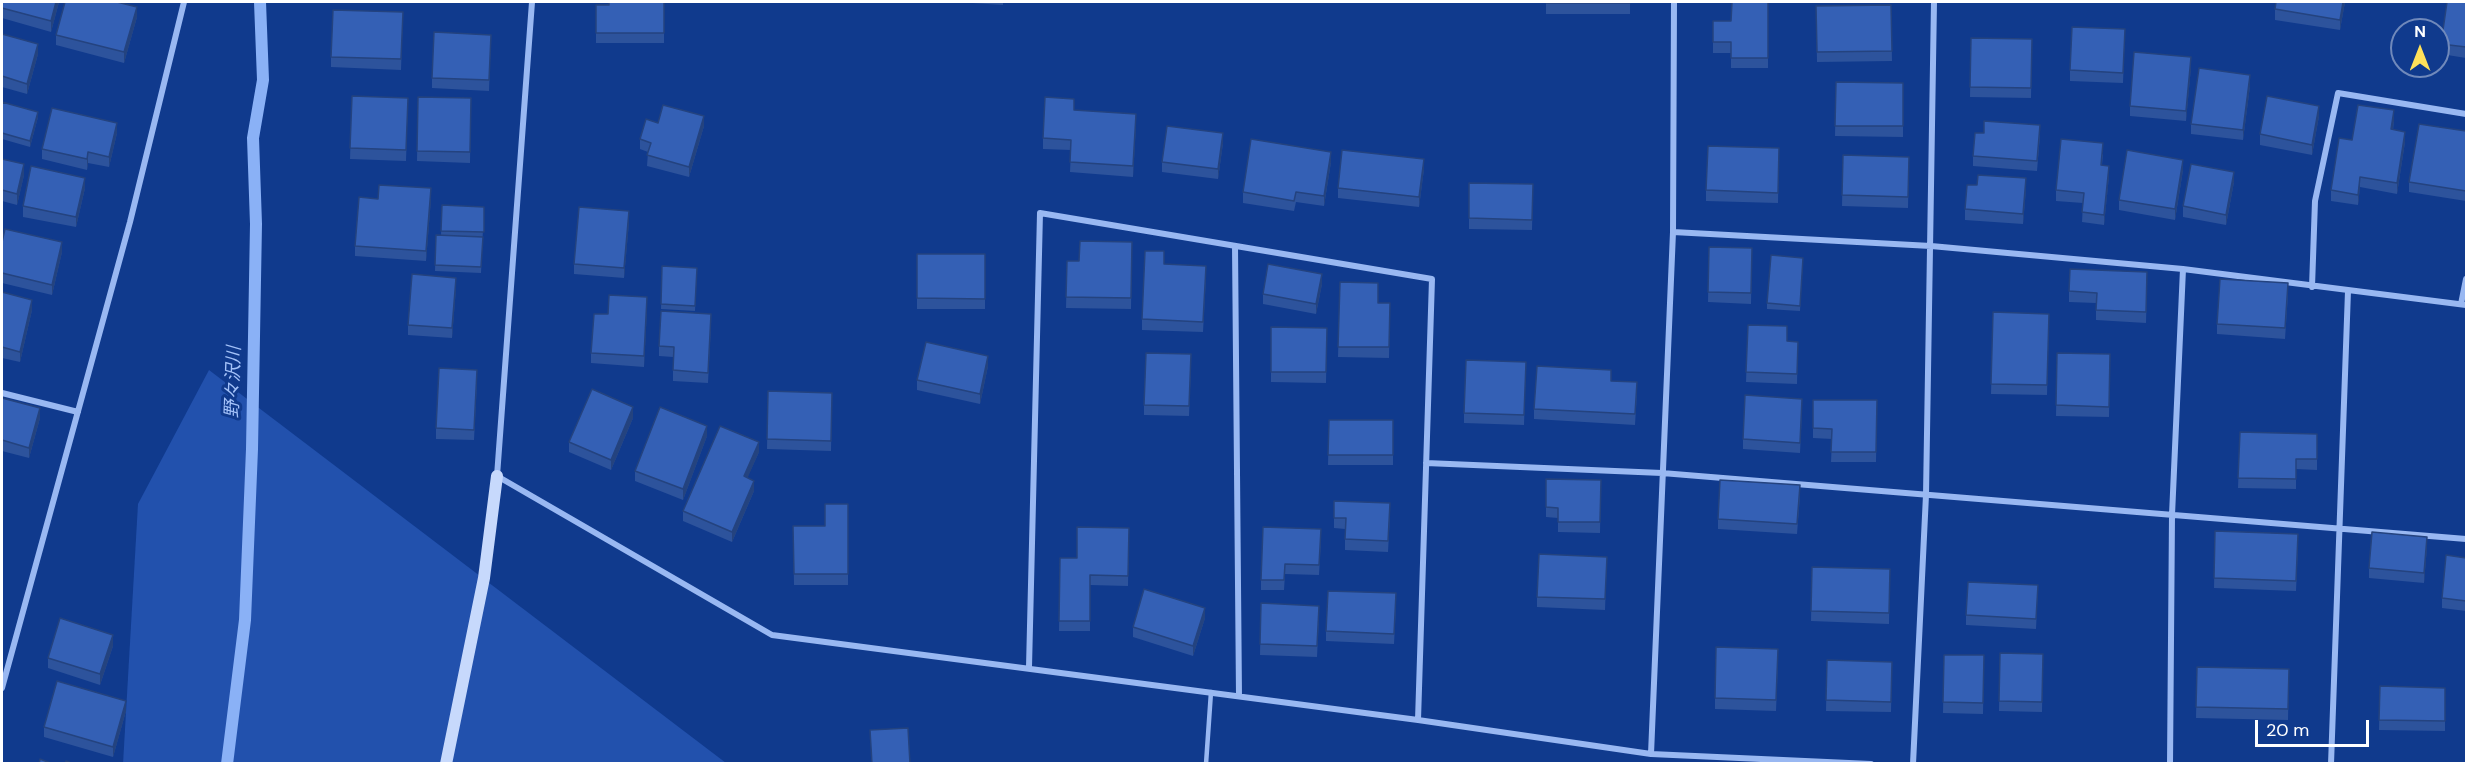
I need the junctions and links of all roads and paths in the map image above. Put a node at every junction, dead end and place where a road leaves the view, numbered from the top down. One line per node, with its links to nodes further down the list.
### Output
1 (184, 2): 15 (street)
2 (531, 2): 18 (street)
3 (1674, 2): 6 (street)
4 (1934, 2): 8 (street)
5 (2466, 114): 11 (street)
6 (1674, 232): 8 (street); 17 (street)
7 (1235, 246): 16 (street); 23 (street); 26 (street)
8 (1931, 246): 9 (street); 19 (street)
9 (2183, 269): 11 (street); 20 (street)
10 (2466, 279): 13 (street)
11 (2312, 286): 12 (street)
12 (2348, 291): 13 (street); 21 (street)
13 (2464, 305)
14 (2, 393): 15 (street)
15 (78, 412): 24 (street)
16 (1426, 463): 17 (street); 27 (street)
17 (1662, 474): 19 (street); 28 (street)
18 (497, 476): 23 (street); 29 (street)
19 (1926, 495): 20 (street); 32 (street)
20 (2172, 515): 21 (street); 33 (street)
21 (2340, 527): 22 (street); 34 (street)
22 (2466, 539)
23 (1029, 667): 25 (street)
24 (2, 688)
25 (1211, 692): 26 (street); 30 (lane)
26 (1239, 696): 27 (street)
27 (1418, 720): 28 (street)
28 (1651, 754): 31 (street)
29 (446, 764)
30 (1206, 764)
31 (1871, 764)
32 (1913, 764)
33 (2169, 764)
34 (2331, 764)

